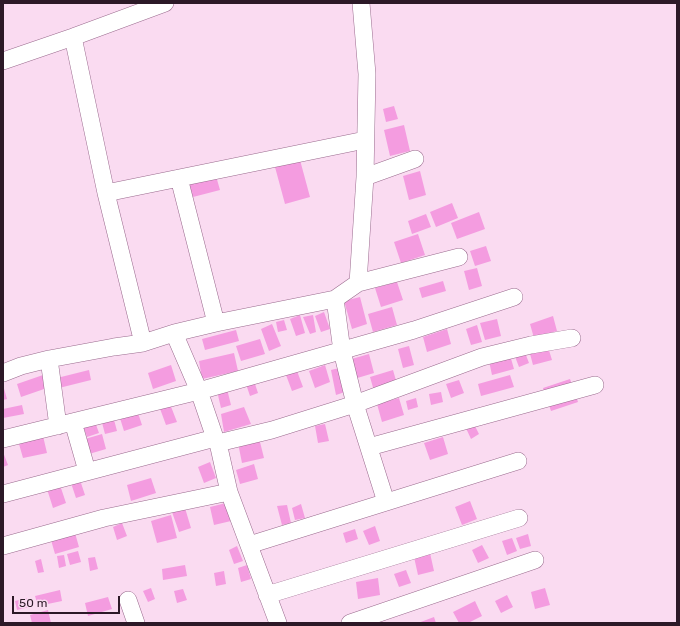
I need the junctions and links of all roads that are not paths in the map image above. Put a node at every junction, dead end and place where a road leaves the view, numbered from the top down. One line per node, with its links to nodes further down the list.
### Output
1 (165, 3): 3 (street)
2 (361, 3): 5 (street)
3 (73, 37): 4 (street); 9 (street)
4 (3, 61)
5 (366, 140): 7 (street); 8 (street)
6 (415, 159): 7 (street)
7 (365, 177): 11 (street)
8 (179, 178): 9 (street); 14 (street)
9 (106, 193): 17 (street)
10 (459, 257): 11 (street)
11 (358, 284): 13 (street)
12 (514, 297): 18 (street)
13 (335, 299): 14 (street); 18 (street)
14 (216, 323): 15 (street)
15 (174, 333): 17 (street); 22 (street)
16 (572, 338): 23 (street)
17 (143, 343): 19 (street)
18 (342, 351): 22 (street); 23 (street)
19 (49, 359): 20 (street); 24 (street)
20 (3, 373)
21 (595, 385): 27 (street)
22 (199, 391): 24 (street); 26 (street)
23 (356, 404): 26 (street); 27 (street)
24 (66, 424): 25 (street); 29 (street)
25 (3, 439)
26 (216, 440): 29 (street); 30 (street)
27 (369, 447): 32 (street)
28 (518, 460): 32 (street)
29 (87, 472): 31 (street)
30 (229, 492): 34 (street); 35 (street)
31 (3, 494)
32 (386, 502): 34 (street)
33 (519, 518): 37 (street)
34 (249, 545): 37 (street)
35 (3, 546)
36 (535, 560): 41 (street)
37 (267, 595): 40 (street)
38 (128, 600): 39 (street)
39 (136, 623)
40 (278, 623)
41 (350, 623)

